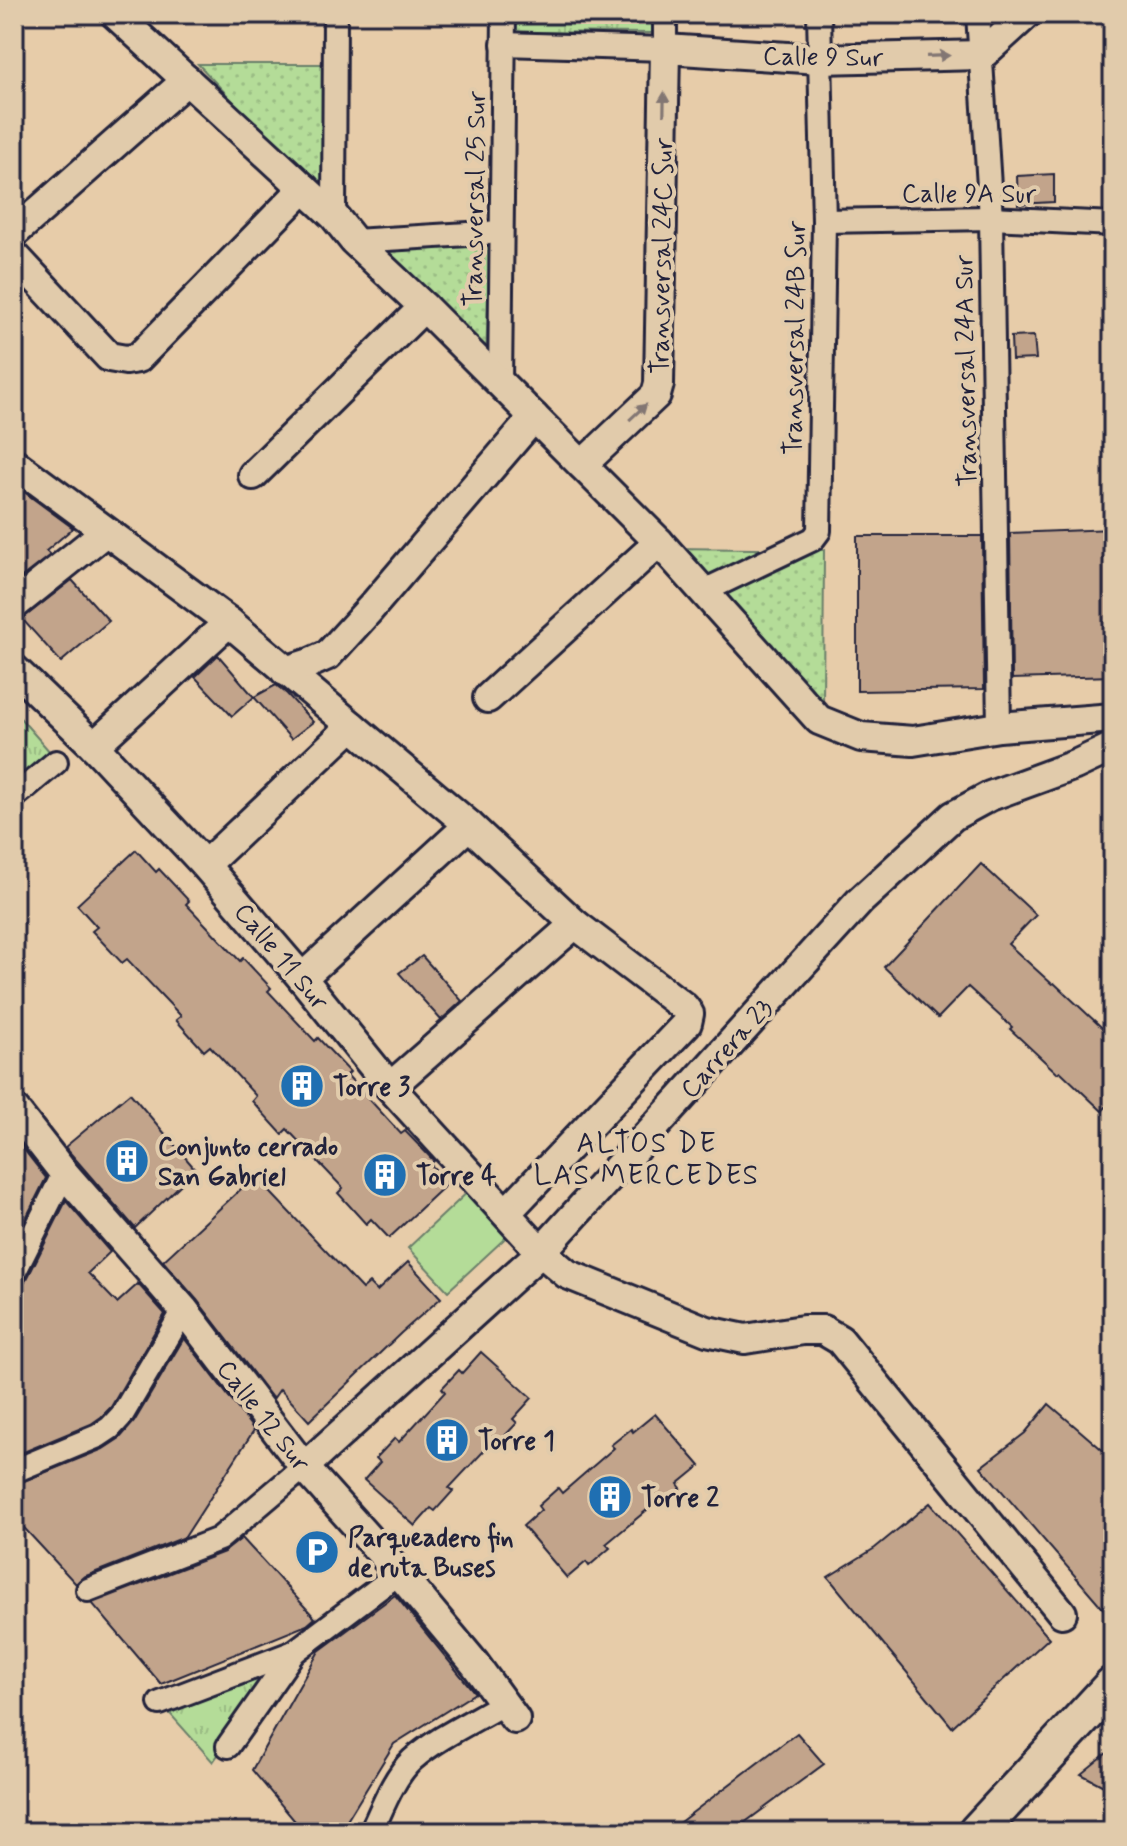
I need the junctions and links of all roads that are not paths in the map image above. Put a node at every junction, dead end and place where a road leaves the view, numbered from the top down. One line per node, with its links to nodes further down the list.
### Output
1 (115, 14): 8 (street)
2 (335, 14): 15 (street)
3 (504, 14): 9 (street, Transversal 25 Sur)
4 (665, 14): 10 (street, Transversal 24C Sur)
5 (819, 14): 12 (street, Transversal 24B Sur)
6 (978, 14): 11 (street, Transversal 24A Sur)
7 (1027, 14): 11 (street)
8 (144, 28): 13 (street)
9 (503, 44): 10 (street); 19 (street, Transversal 25 Sur)
10 (665, 49): 12 (street, Calle 9 Sur); 27 (street, Transversal 24C Sur, one-way to 10)
11 (982, 55): 12 (street, Calle 9 Sur, one-way to 11); 16 (street, Transversal 24A Sur)
12 (820, 59): 17 (street, Transversal 24B Sur)
13 (187, 80): 14 (street); 20 (street)
14 (304, 188): 15 (street); 22 (street)
15 (334, 216): 21 (street)
16 (991, 218): 17 (street, Calle 9A Sur); 18 (street, Calle 9A Sur); 39 (street, Transversal 24A Sur)
17 (824, 221): 31 (street, Transversal 24B Sur)
18 (1113, 224)
19 (501, 232): 21 (street); 24 (street, Transversal 25 Sur)
20 (14, 233)
21 (354, 241): 23 (street)
22 (14, 255)
23 (424, 307): 24 (street); 28 (street)
24 (500, 384): 25 (street)
25 (534, 417): 27 (street); 35 (street)
26 (14, 463): 29 (street)
27 (582, 465): 30 (street)
28 (253, 475)
29 (105, 532): 32 (street); 33 (street)
30 (659, 542): 31 (street); 36 (street)
31 (704, 591): 39 (street)
32 (14, 605)
33 (229, 622): 35 (street); 40 (street)
34 (14, 669): 40 (street, Calle 11 Sur)
35 (285, 671): 38 (street)
36 (488, 698)
37 (1113, 718): 39 (street)
38 (352, 726): 44 (street); 45 (street)
39 (999, 727)
40 (94, 746): 45 (street, Calle 11 Sur)
41 (1113, 747): 52 (street, Carrera 23)
42 (56, 762): 43 (street)
43 (14, 797)
44 (469, 825): 46 (street); 47 (street)
45 (205, 865): 47 (street, Calle 11 Sur)
46 (575, 924): 48 (street); 51 (street)
47 (302, 978): 48 (street, Calle 11 Sur)
48 (390, 1087): 51 (street, Calle 11 Sur)
49 (14, 1109): 50 (street, Calle 12 Sur)
50 (64, 1173): 53 (street); 54 (street, Calle 12 Sur)
51 (506, 1213): 52 (street, Calle 11 Sur)
52 (541, 1252): 55 (street, Carrera 23); 59 (street, Calle 11 Sur)
53 (14, 1273)
54 (184, 1310): 55 (street, Calle 12 Sur); 56 (street)
55 (304, 1467): 57 (street, Calle 12 Sur); 58 (street)
56 (14, 1471)
57 (399, 1573): 60 (street); 63 (street, Calle 12 Sur)
58 (88, 1590)
59 (1062, 1613)
60 (294, 1652): 62 (street); 64 (street)
61 (1113, 1685): 66 (street)
62 (160, 1703)
63 (510, 1711): 65 (street)
64 (228, 1746)
65 (371, 1832)
66 (977, 1832)

